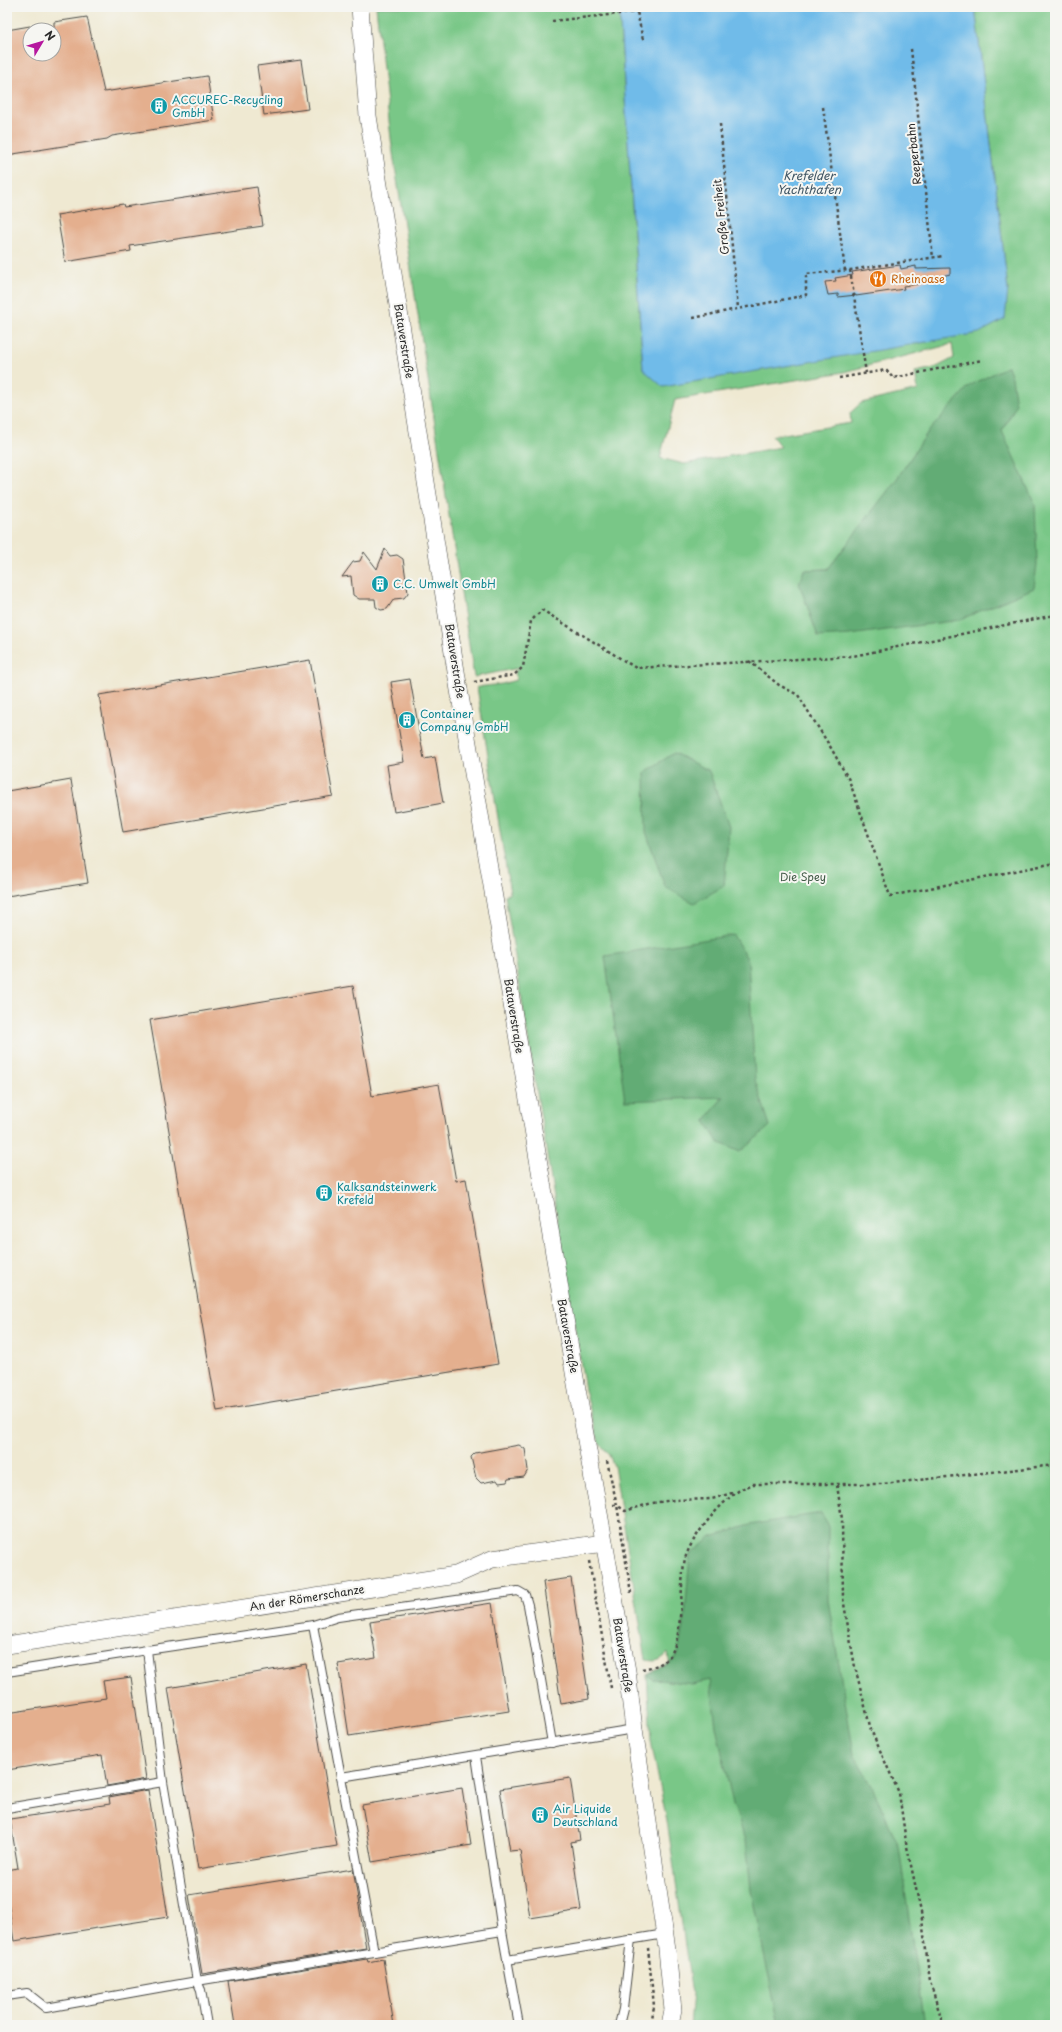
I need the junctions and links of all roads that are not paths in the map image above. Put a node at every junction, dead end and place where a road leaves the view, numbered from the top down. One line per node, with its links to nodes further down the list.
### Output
1 (360, 7): 2 (street, Bataverstraße)
2 (604, 1543): 4 (street, An der Römerschanze); 7 (street, Bataverstraße)
3 (313, 1625): 5 (lane); 8 (lane); 10 (lane)
4 (7, 1645)
5 (146, 1650): 6 (lane); 11 (lane)
6 (7, 1672)
7 (634, 1729): 8 (lane); 14 (street, Bataverstraße)
8 (552, 1743): 9 (lane)
9 (476, 1756): 10 (lane); 13 (lane)
10 (341, 1777): 16 (lane)
11 (163, 1782): 12 (lane); 18 (lane)
12 (7, 1808)
13 (502, 1932): 16 (lane); 17 (lane)
14 (665, 1934): 15 (lane); 23 (street, Bataverstraße)
15 (631, 1939): 17 (lane); 22 (lane)
16 (374, 1952): 18 (lane)
17 (507, 1960): 21 (lane)
18 (197, 1981): 19 (lane); 20 (lane)
19 (7, 1996)
20 (207, 2025)
21 (519, 2025)
22 (619, 2025)
23 (670, 2025)

